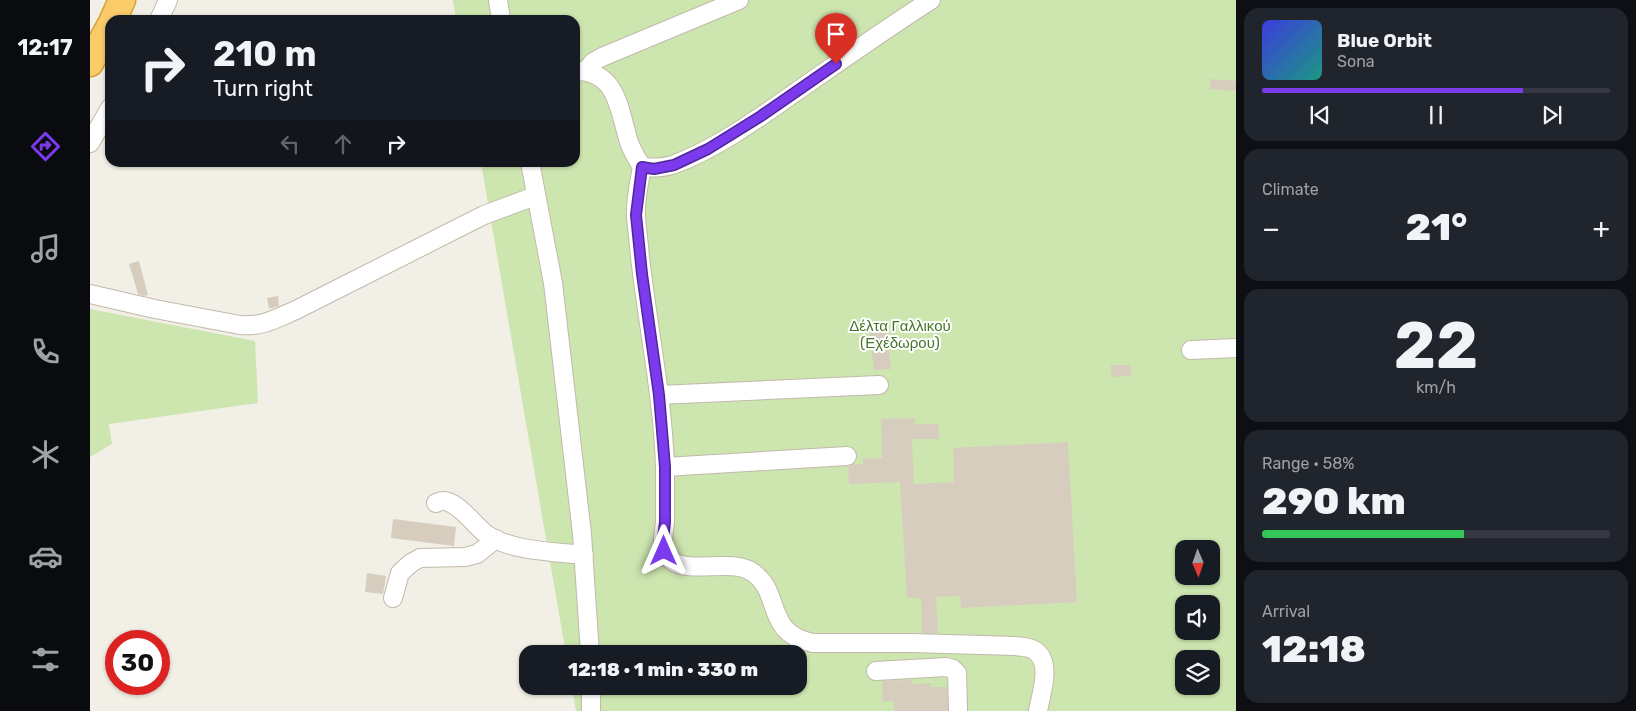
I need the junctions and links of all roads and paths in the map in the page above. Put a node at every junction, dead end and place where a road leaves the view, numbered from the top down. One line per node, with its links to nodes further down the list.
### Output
1 (122, 0): 6 (highway)
2 (168, 0): 7 (street)
3 (498, 0): 8 (street)
4 (739, 0): 11 (street)
5 (932, 0): 14 (street)
6 (115, 15)
7 (161, 15)
8 (500, 15)
9 (105, 35): 10 (highway)
10 (90, 63)
11 (581, 71): 14 (street)
12 (105, 117): 13 (street)
13 (90, 143)
14 (642, 167): 21 (street)
15 (533, 168): 16 (street)
16 (535, 196): 17 (street); 26 (street)
17 (90, 294)
18 (1236, 348): 19 (street)
19 (1191, 350)
20 (879, 385): 21 (street)
21 (659, 395): 23 (street)
22 (847, 456): 23 (street)
23 (665, 467): 28 (street)
24 (436, 503): 25 (street)
25 (496, 539): 26 (street); 27 (street)
26 (584, 555): 29 (street)
27 (393, 598)
28 (912, 643): 30 (street); 35 (street)
29 (589, 645)
30 (913, 669): 31 (street); 33 (street)
31 (876, 671)
32 (591, 695): 34 (street)
33 (958, 708)
34 (592, 711)
35 (1038, 711)

